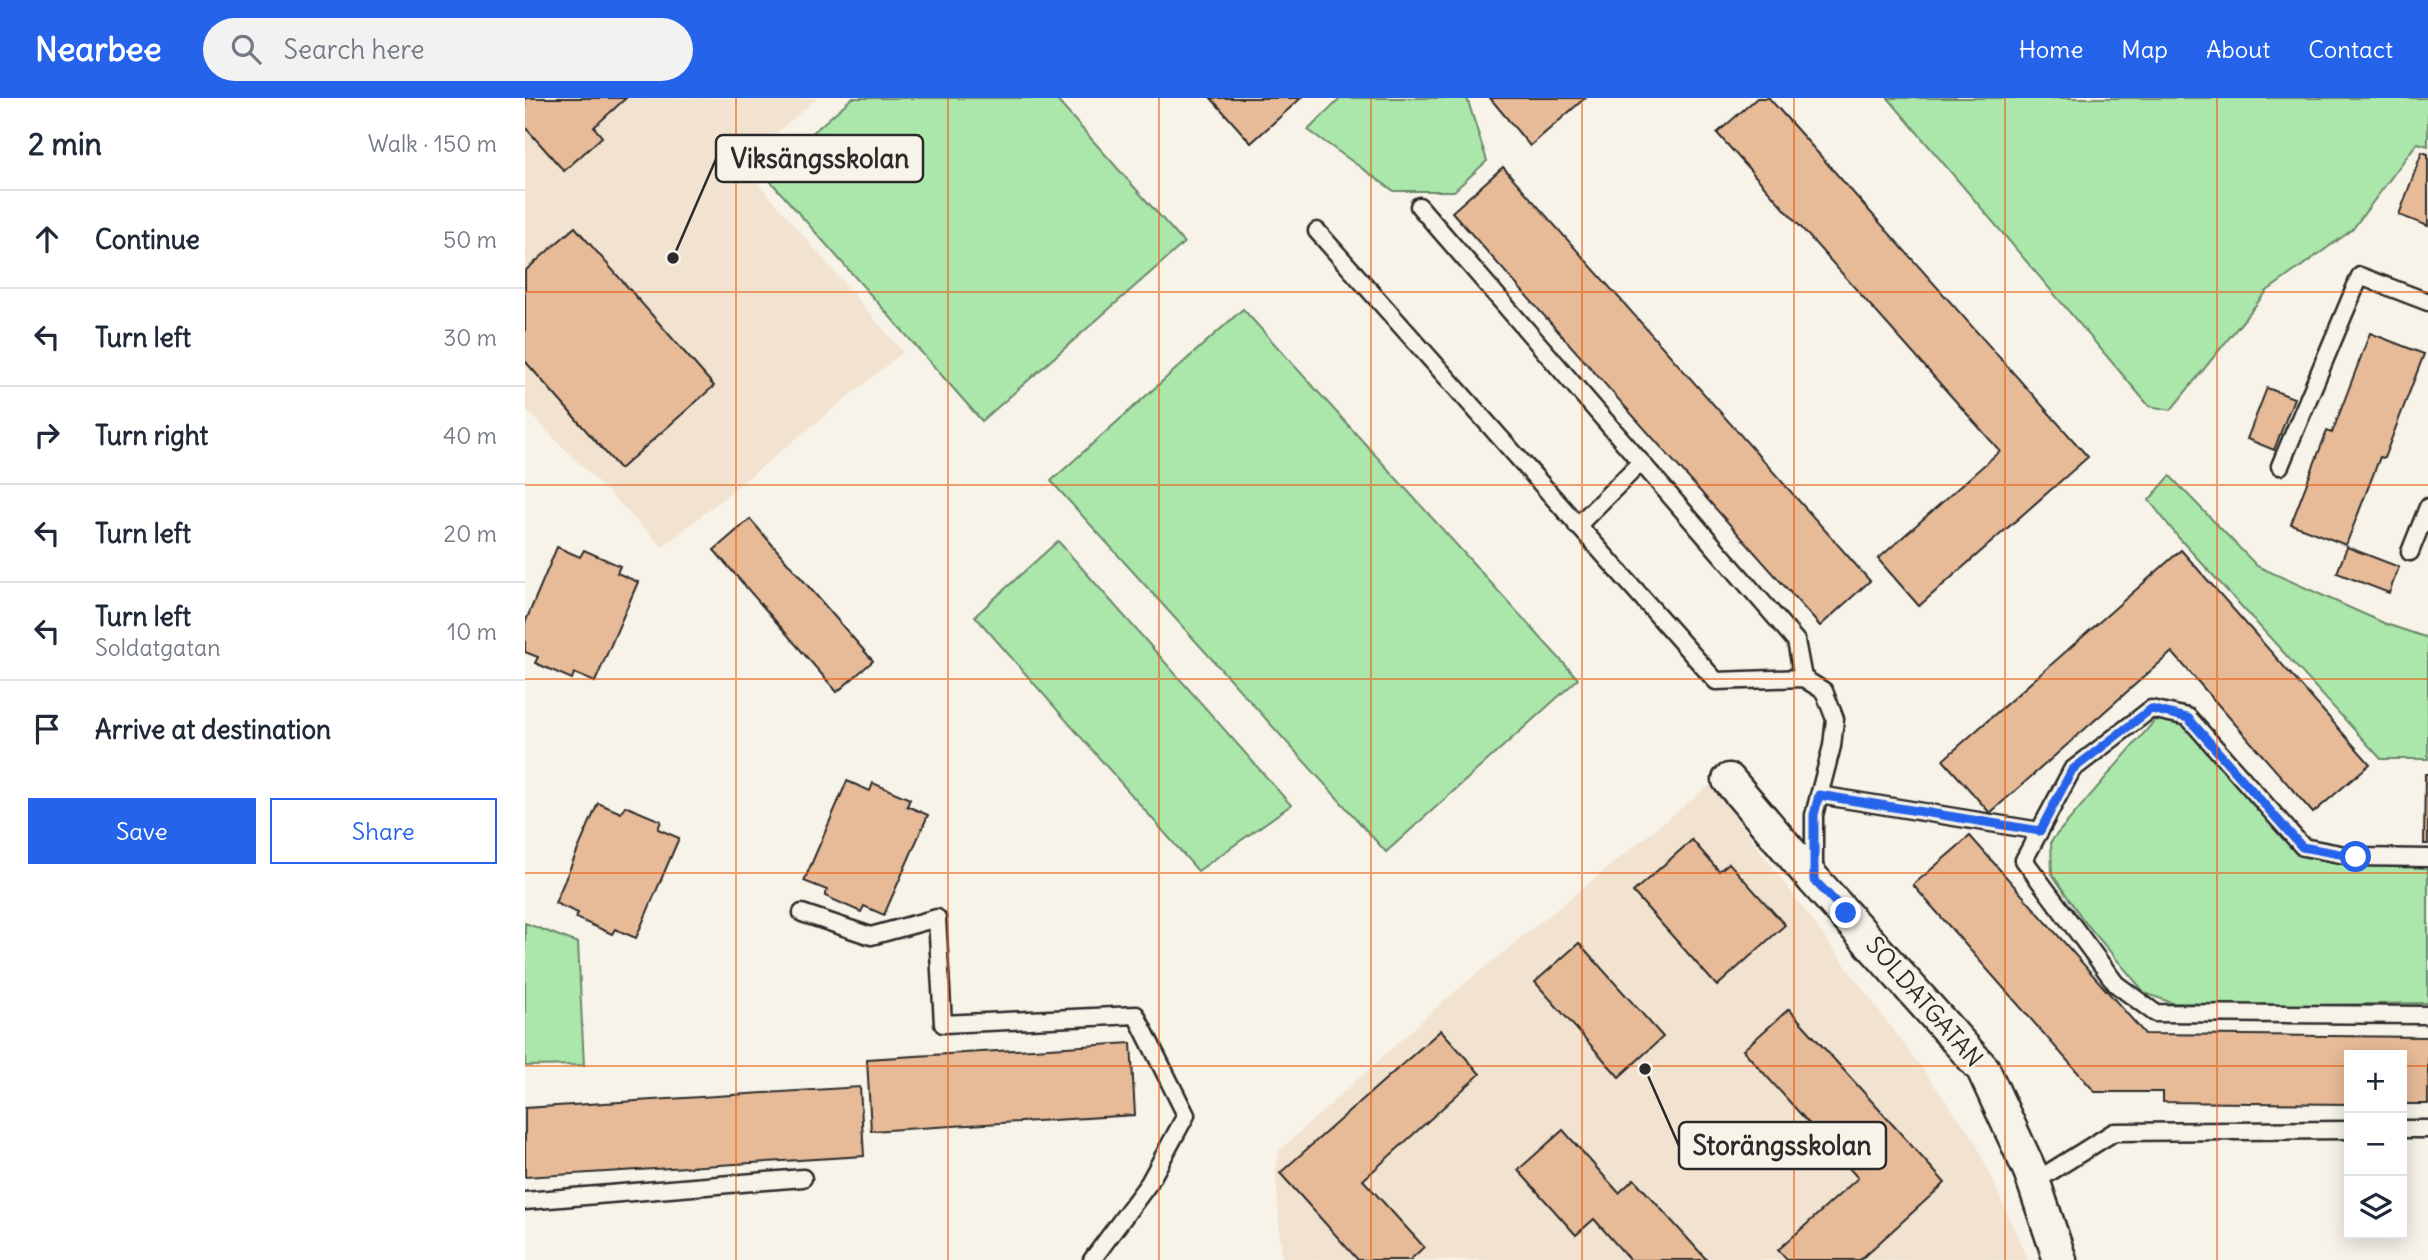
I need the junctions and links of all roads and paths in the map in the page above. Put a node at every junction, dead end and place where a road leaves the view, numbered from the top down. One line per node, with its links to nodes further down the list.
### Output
1 (1419, 206): 4 (lane)
2 (1317, 231): 7 (lane)
3 (2428, 302): 5 (lane)
4 (1641, 462): 7 (lane); 9 (lane)
5 (2280, 466)
6 (2428, 508): 8 (lane)
7 (1577, 526): 9 (lane)
8 (2410, 552)
9 (1804, 678): 11 (lane)
10 (1729, 780): 14 (street, SOLDATGATAN)
11 (1819, 795): 12 (lane); 14 (lane)
12 (2040, 831): 13 (lane); 16 (lane)
13 (2428, 858)
14 (1814, 880): 21 (street, SOLDATGATAN)
15 (802, 913): 23 (lane)
16 (2428, 1015)
17 (2344, 1129): 21 (lane)
18 (2407, 1129): 19 (lane)
19 (2428, 1129)
20 (803, 1178): 22 (lane)
21 (2034, 1182): 24 (street, SOLDATGATAN)
22 (525, 1200)
23 (1092, 1260)
24 (2060, 1260)

